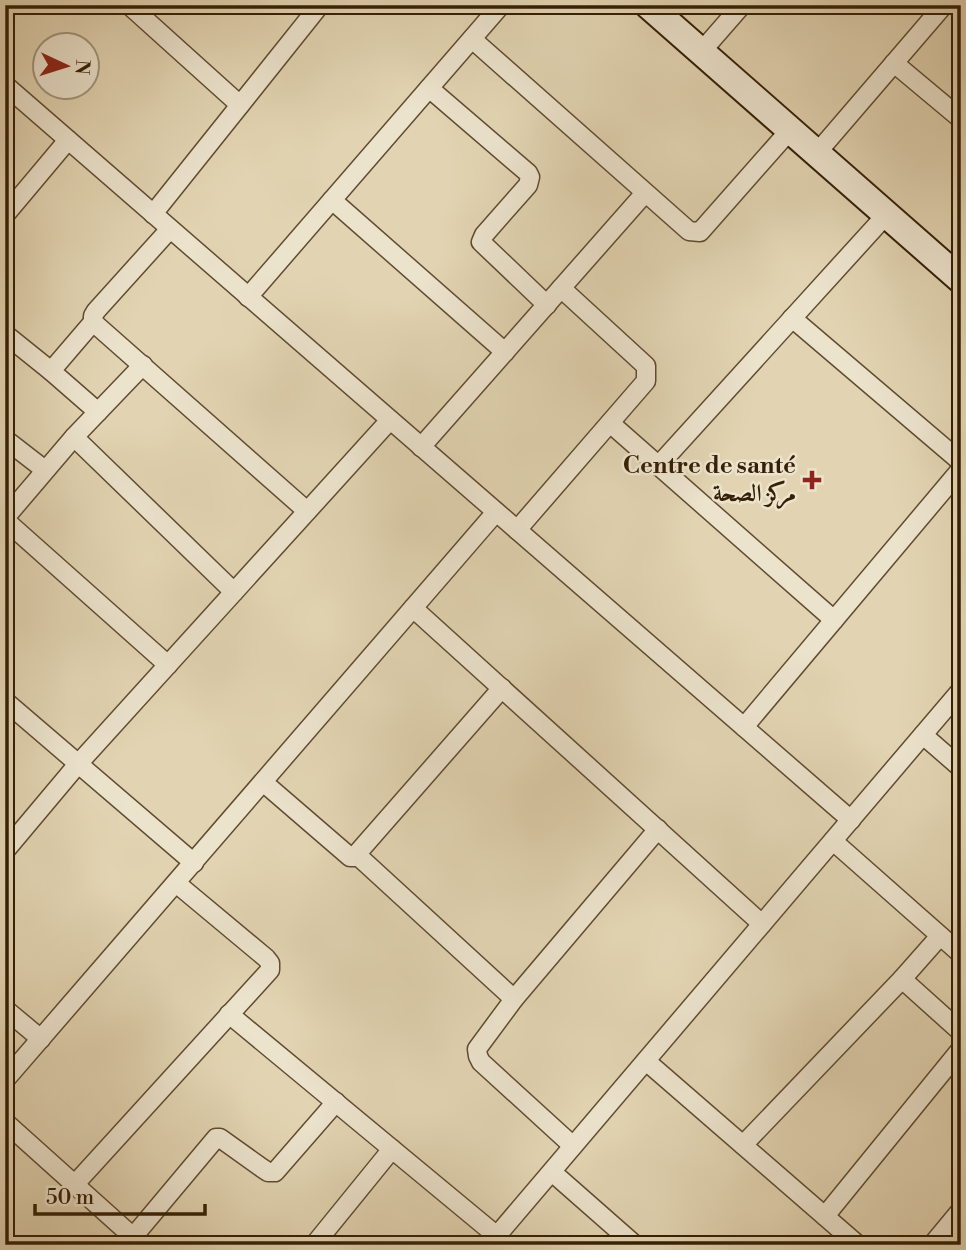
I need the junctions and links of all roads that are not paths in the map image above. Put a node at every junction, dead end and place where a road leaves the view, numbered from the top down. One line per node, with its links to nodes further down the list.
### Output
1 (130, 5): 12 (street)
2 (320, 5): 12 (street)
3 (501, 5): 7 (street)
4 (648, 5): 8 (street)
5 (742, 5): 8 (street)
6 (944, 5): 9 (street)
7 (472, 38): 11 (street); 17 (street)
8 (701, 52): 14 (street)
9 (894, 63): 13 (street); 16 (street)
10 (5, 85): 15 (street)
11 (429, 88): 18 (street); 26 (street)
12 (240, 105): 19 (street)
13 (961, 119)
14 (790, 130): 16 (street); 17 (street)
15 (68, 140): 19 (street); 20 (street)
16 (816, 154): 21 (street)
17 (645, 193): 24 (street)
18 (332, 200): 25 (street); 30 (street)
19 (153, 214): 22 (street)
20 (5, 215)
21 (886, 215): 23 (street); 27 (street)
22 (170, 229): 25 (street); 28 (street)
23 (961, 280)
24 (561, 288): 26 (street); 35 (street)
25 (248, 297): 34 (street)
26 (547, 305): 30 (street)
27 (792, 318): 39 (street); 40 (street)
28 (93, 322): 31 (street); 32 (street)
29 (5, 334): 32 (street)
30 (505, 352): 38 (street)
31 (143, 365): 33 (street); 43 (street)
32 (51, 371): 33 (street)
33 (98, 412): 36 (street)
34 (390, 420): 38 (street); 43 (street)
35 (610, 424): 40 (street); 46 (street)
36 (74, 437): 42 (street); 47 (street)
37 (5, 439): 42 (street)
38 (421, 447): 44 (street)
39 (961, 462)
40 (658, 466): 49 (street)
41 (961, 469): 49 (street)
42 (45, 470): 45 (street)
43 (307, 511): 47 (street)
44 (496, 512): 46 (street); 48 (street)
45 (5, 519): 50 (street)
46 (517, 530): 54 (street)
47 (234, 592): 50 (street)
48 (413, 608): 51 (street); 58 (street)
49 (834, 620): 54 (street)
50 (167, 665): 56 (street)
51 (502, 688): 60 (street); 63 (street)
52 (961, 690): 55 (street)
53 (5, 701): 56 (street)
54 (744, 727): 59 (street)
55 (923, 735): 57 (street); 59 (street)
56 (78, 764): 62 (street); 64 (street)
57 (961, 768)
58 (263, 782): 63 (street); 64 (street)
59 (850, 820): 61 (street)
60 (658, 829): 66 (street); 70 (street)
61 (833, 841): 66 (street); 67 (street)
62 (5, 851)
63 (357, 855): 70 (street)
64 (194, 863): 65 (street)
65 (176, 883): 72 (street); 74 (street)
66 (762, 924): 76 (street)
67 (940, 936): 68 (street); 69 (street)
68 (961, 954)
69 (902, 979): 73 (street); 80 (street)
70 (514, 999): 81 (street)
71 (5, 1009): 74 (street)
72 (229, 1014): 78 (street); 84 (street)
73 (961, 1032)
74 (41, 1039): 77 (street)
75 (961, 1049): 86 (street)
76 (646, 1061): 80 (street); 81 (street)
77 (5, 1080)
78 (335, 1102): 82 (street); 88 (street)
79 (5, 1122): 84 (street)
80 (743, 1145): 86 (street)
81 (573, 1146): 83 (street)
82 (392, 1149): 87 (street); 89 (street)
83 (552, 1172): 87 (street); 90 (street)
84 (75, 1184): 88 (street)
85 (961, 1210): 92 (street)
86 (825, 1216): 91 (street)
87 (493, 1240)
88 (137, 1241)
89 (314, 1245)
90 (635, 1245)
91 (858, 1245)
92 (932, 1245)

